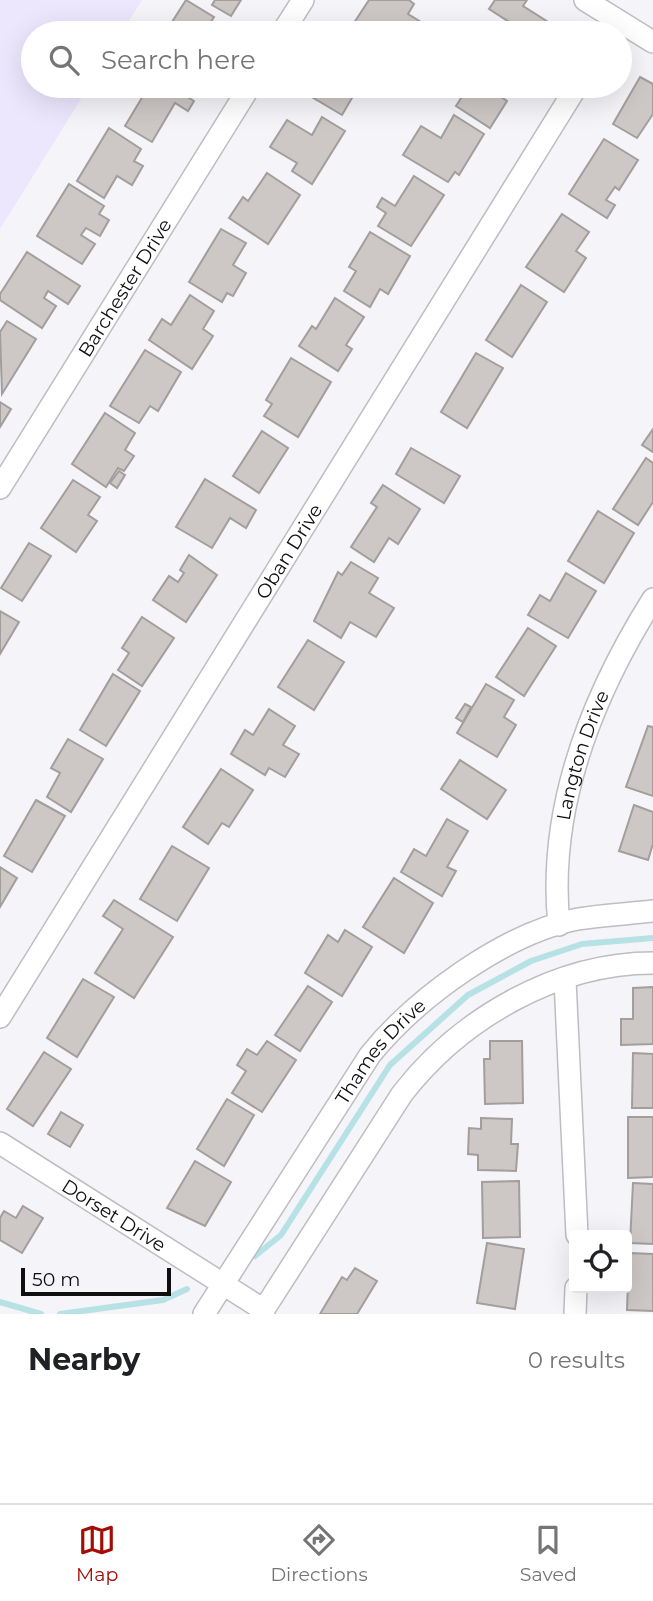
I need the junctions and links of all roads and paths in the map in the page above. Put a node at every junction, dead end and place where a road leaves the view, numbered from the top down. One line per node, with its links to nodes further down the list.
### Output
1 (303, 0): 3 (street)
2 (585, 0): 4 (street)
3 (290, 21)
4 (607, 21)
5 (632, 34): 6 (street)
6 (653, 42)
7 (243, 98): 9 (street, Barchester Drive)
8 (570, 98): 15 (street, Oban Drive)
9 (0, 488)
10 (653, 599): 12 (street, Langton Drive)
11 (653, 911): 12 (street, Thames Drive)
12 (559, 925): 18 (street, Thames Drive)
13 (653, 962): 14 (street)
14 (565, 980): 17 (street); 20 (street)
15 (0, 1017)
16 (0, 1143): 18 (street, Dorset Drive)
17 (577, 1230)
18 (222, 1284): 20 (street, Dorset Drive); 21 (street, Thames Drive)
19 (576, 1293): 22 (street)
20 (263, 1312)
21 (204, 1314)
22 (575, 1314)

